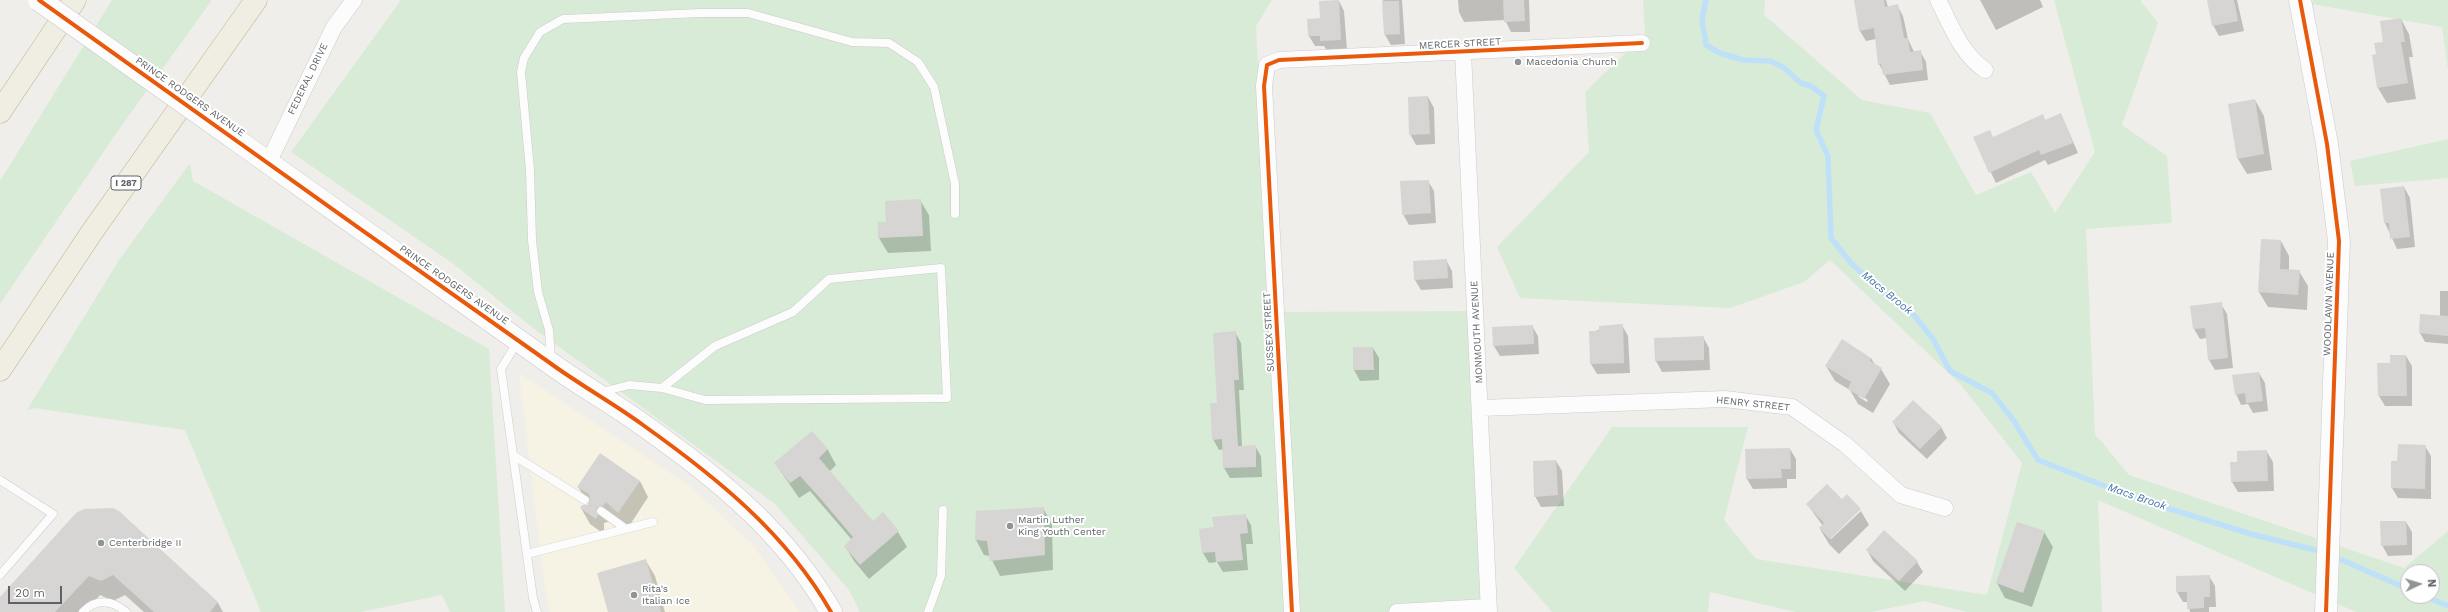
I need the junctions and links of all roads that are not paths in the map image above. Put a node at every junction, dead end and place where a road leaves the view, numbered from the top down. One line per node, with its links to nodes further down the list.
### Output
1 (39, 0): 12 (street, PRINCE RODGERS AVENUE, bridge)
2 (75, 0): 11 (highway)
3 (256, 0): 16 (highway, I 287)
4 (354, 0): 12 (street, FEDERAL DRIVE)
5 (1938, 0): 10 (street)
6 (2300, 0): 38 (street, WOODLAWN AVENUE)
7 (1642, 43): 8 (street, MERCER STREET)
8 (1463, 52): 9 (street, MERCER STREET); 19 (street, MONMOUTH AVENUE)
9 (1279, 60): 36 (street, SUSSEX STREET)
10 (1985, 70)
11 (0, 112)
12 (268, 163): 14 (street, PRINCE RODGERS AVENUE)
13 (955, 214): 15 (lane)
14 (519, 340): 15 (street, PRINCE RODGERS AVENUE); 20 (lane)
15 (551, 364): 18 (street, PRINCE RODGERS AVENUE)
16 (0, 370)
17 (662, 388): 17 (lane); 18 (lane)
18 (597, 394): 34 (street, PRINCE RODGERS AVENUE)
19 (1481, 408): 23 (street, HENRY STREET); 30 (street, MONMOUTH AVENUE)
20 (513, 455): 22 (lane); 28 (lane)
21 (0, 480): 29 (lane)
22 (585, 500)
23 (1945, 508)
24 (942, 510): 35 (lane)
25 (601, 511): 27 (lane)
26 (653, 522): 27 (lane)
27 (626, 529): 28 (lane)
28 (527, 554): 33 (lane)
29 (0, 575)
30 (1488, 609): 37 (street)
31 (83, 612): 32 (lane)
32 (126, 612)
33 (537, 612)
34 (831, 612)
35 (928, 612)
36 (1292, 612)
37 (1397, 612)
38 (2326, 612)

